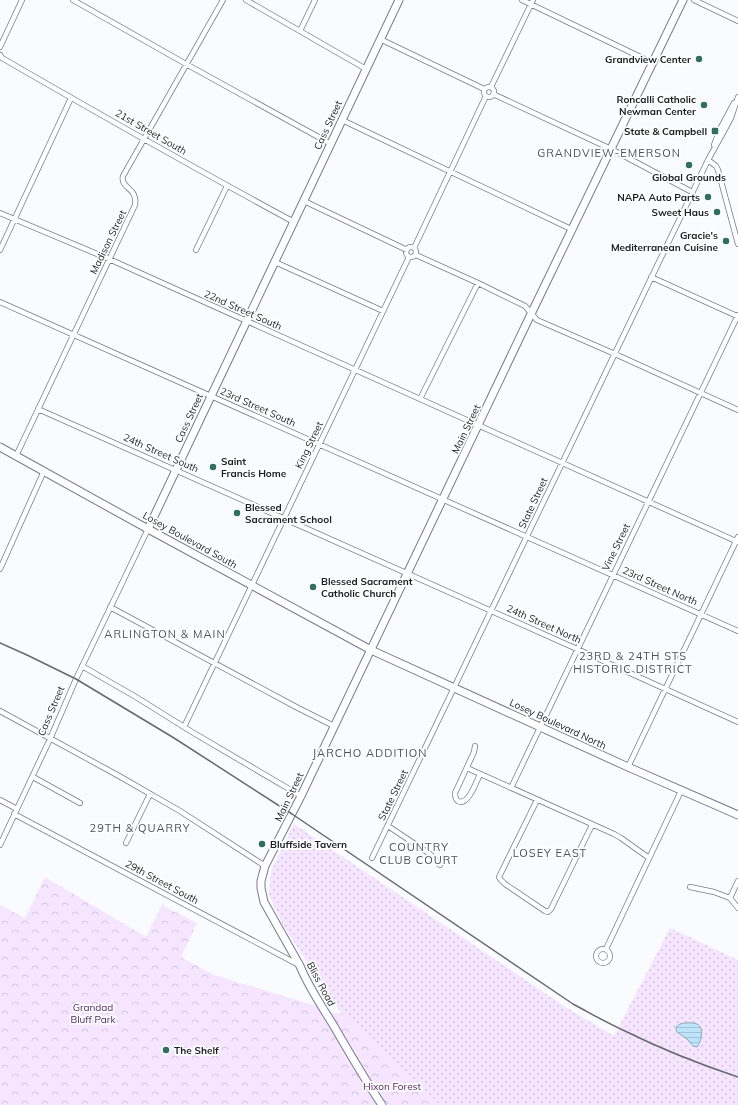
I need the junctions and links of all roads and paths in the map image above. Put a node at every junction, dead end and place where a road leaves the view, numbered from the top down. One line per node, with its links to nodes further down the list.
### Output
1 (22, 0): 14 (street)
2 (73, 0): 17 (street)
3 (222, 0): 17 (street, Madison Street)
4 (246, 0): 12 (street)
5 (315, 0): 12 (street)
6 (399, 0): 13 (street, Cass Street)
7 (522, 0): 10 (street)
8 (683, 0): 16 (street, Main Street)
9 (694, 0): 11 (street)
10 (532, 2): 16 (street); 19 (street)
11 (738, 21)
12 (300, 31): 18 (street)
13 (380, 39): 18 (street, Cass Street); 20 (street)
14 (0, 47)
15 (0, 55): 24 (street, 21st Street South)
16 (653, 63): 28 (street, Main Street)
17 (186, 64): 26 (street, Madison Street); 27 (street)
18 (366, 69): 25 (street, Cass Street)
19 (491, 87): 20 (street); 21 (street)
20 (484, 89): 22 (street)
21 (493, 94): 22 (street); 28 (street)
22 (486, 96): 30 (street)
23 (738, 97): 29 (street, State Street)
24 (71, 98): 26 (street, 21st Street South); 35 (street)
25 (342, 120): 27 (street, Cass Street); 30 (street)
26 (144, 139): 31 (street, 21st Street South); 45 (street, Madison Street)
27 (330, 144): 33 (street, Cass Street)
28 (611, 149): 32 (street); 37 (street, Main Street)
29 (709, 158): 32 (street, State Street); 38 (street)
30 (450, 172): 37 (street); 39 (street)
31 (227, 186): 36 (street, 21st Street South); 41 (street)
32 (692, 192): 47 (street, State Street)
33 (304, 201): 36 (street, Cass Street); 42 (street)
34 (0, 213): 35 (street, 22nd Street South)
35 (14, 219): 40 (street); 45 (street, 22nd Street South)
36 (294, 222): 46 (street, Cass Street)
37 (573, 230): 51 (street, Main Street)
38 (738, 244)
39 (414, 248): 42 (street); 43 (street)
40 (0, 250)
41 (196, 250)
42 (407, 250): 44 (street)
43 (416, 255): 44 (street); 48 (street)
44 (409, 257): 50 (street, King Street)
45 (110, 259): 53 (street, 22nd Street South); 54 (street, Madison Street)
46 (275, 262): 50 (street); 53 (street, Cass Street)
47 (651, 277): 52 (street); 55 (street, State Street)
48 (478, 283): 51 (street); 59 (street)
49 (0, 302): 54 (street, 23rd Street South)
50 (383, 311): 56 (street, King Street)
51 (531, 314): 55 (street); 62 (street, Main Street)
52 (738, 315): 57 (street, Vine Street)
53 (246, 321): 56 (street, 22nd Street South); 58 (street, Cass Street)
54 (73, 334): 58 (street, 23rd Street South); 60 (street, Madison Street)
55 (615, 354): 57 (street); 66 (street, State Street)
56 (355, 370): 59 (street, 22nd Street South); 63 (street, King Street)
57 (700, 393): 61 (street); 70 (street, Vine Street)
58 (210, 396): 63 (street, 23rd Street South); 67 (street, Cass Street)
59 (420, 399): 62 (street, 22nd Street South)
60 (38, 409): 65 (street, Madison Street); 67 (street, 24th Street South)
61 (738, 410)
62 (479, 425): 66 (street, 22nd Street South); 69 (street, Main Street)
63 (319, 444): 69 (street, 23rd Street South); 71 (street, King Street)
64 (0, 447): 65 (street, Losey Boulevard South)
65 (16, 456): 68 (street, Losey Boulevard South)
66 (562, 463): 70 (street, 22nd Street South); 73 (street, State Street)
67 (176, 470): 71 (street, 24th Street South); 72 (street, Cass Street)
68 (44, 471): 72 (street, Losey Boulevard South); 75 (street)
69 (443, 500): 73 (street, 23rd Street North); 76 (street, Main Street)
70 (648, 501): 74 (street, 22nd Street South); 77 (street, Vine Street)
71 (284, 518): 76 (street, 24th Street South); 78 (street, King Street)
72 (148, 529): 78 (street, Losey Boulevard South); 79 (street, Cass Street)
73 (527, 537): 77 (street, 23rd Street North); 80 (street, State Street)
74 (737, 540): 81 (street)
75 (0, 569)
76 (408, 574): 80 (street, 24th Street North); 84 (street, Main Street)
77 (613, 575): 81 (street, 23rd Street North); 83 (street, Vine Street)
78 (251, 585): 84 (street, Losey Boulevard South); 85 (street, King Street)
79 (110, 607): 85 (street); 86 (street, Cass Street)
80 (491, 611): 83 (street, 24th Street North); 87 (street, State Street)
81 (701, 614): 82 (street, 23rd Street North); 88 (street)
82 (738, 631)
83 (578, 649): 88 (street, 24th Street North); 93 (street, Vine Street)
84 (371, 650): 87 (street, Losey Boulevard North); 91 (street, Main Street)
85 (214, 664): 91 (street); 92 (street, King Street)
86 (82, 666): 92 (street); 94 (street, Cass Street)
87 (454, 688): 93 (street, Losey Boulevard North); 110 (street, State Street)
88 (665, 689): 90 (street, 24th Street North); 96 (street)
89 (0, 711): 94 (street)
90 (738, 722)
91 (334, 726): 103 (street, Main Street)
92 (184, 727): 103 (street)
93 (540, 727): 96 (street, Losey Boulevard North); 100 (street, Vine Street)
94 (50, 739): 99 (street, Cass Street); 102 (street)
95 (474, 746): 97 (street)
96 (628, 766): 101 (street, Losey Boulevard North)
97 (467, 768): 98 (street); 98 (street)
98 (480, 774): 100 (street)
99 (33, 777): 106 (street); 107 (street, Cass Street)
100 (511, 788): 105 (street)
101 (681, 791): 108 (street, Losey Boulevard North); 114 (street)
102 (150, 794): 111 (street); 116 (street)
103 (301, 796): 116 (street, Main Street)
104 (0, 800): 107 (street, 29th Street South)
105 (537, 800): 109 (street); 109 (street)
106 (80, 803)
107 (16, 812): 112 (street, Cass Street); 122 (street, 29th Street South)
108 (738, 815)
109 (592, 825): 114 (street)
110 (388, 826): 113 (street, State Street); 115 (street)
111 (126, 844)
112 (0, 845)
113 (372, 858)
114 (649, 858): 121 (street)
115 (440, 865)
116 (265, 866): 122 (street, Bliss Road)
117 (738, 881): 119 (street)
118 (690, 887): 119 (street)
119 (730, 898): 120 (street)
120 (738, 908)
121 (606, 949)
122 (300, 966): 123 (street, Bliss Road)
123 (382, 1105)

